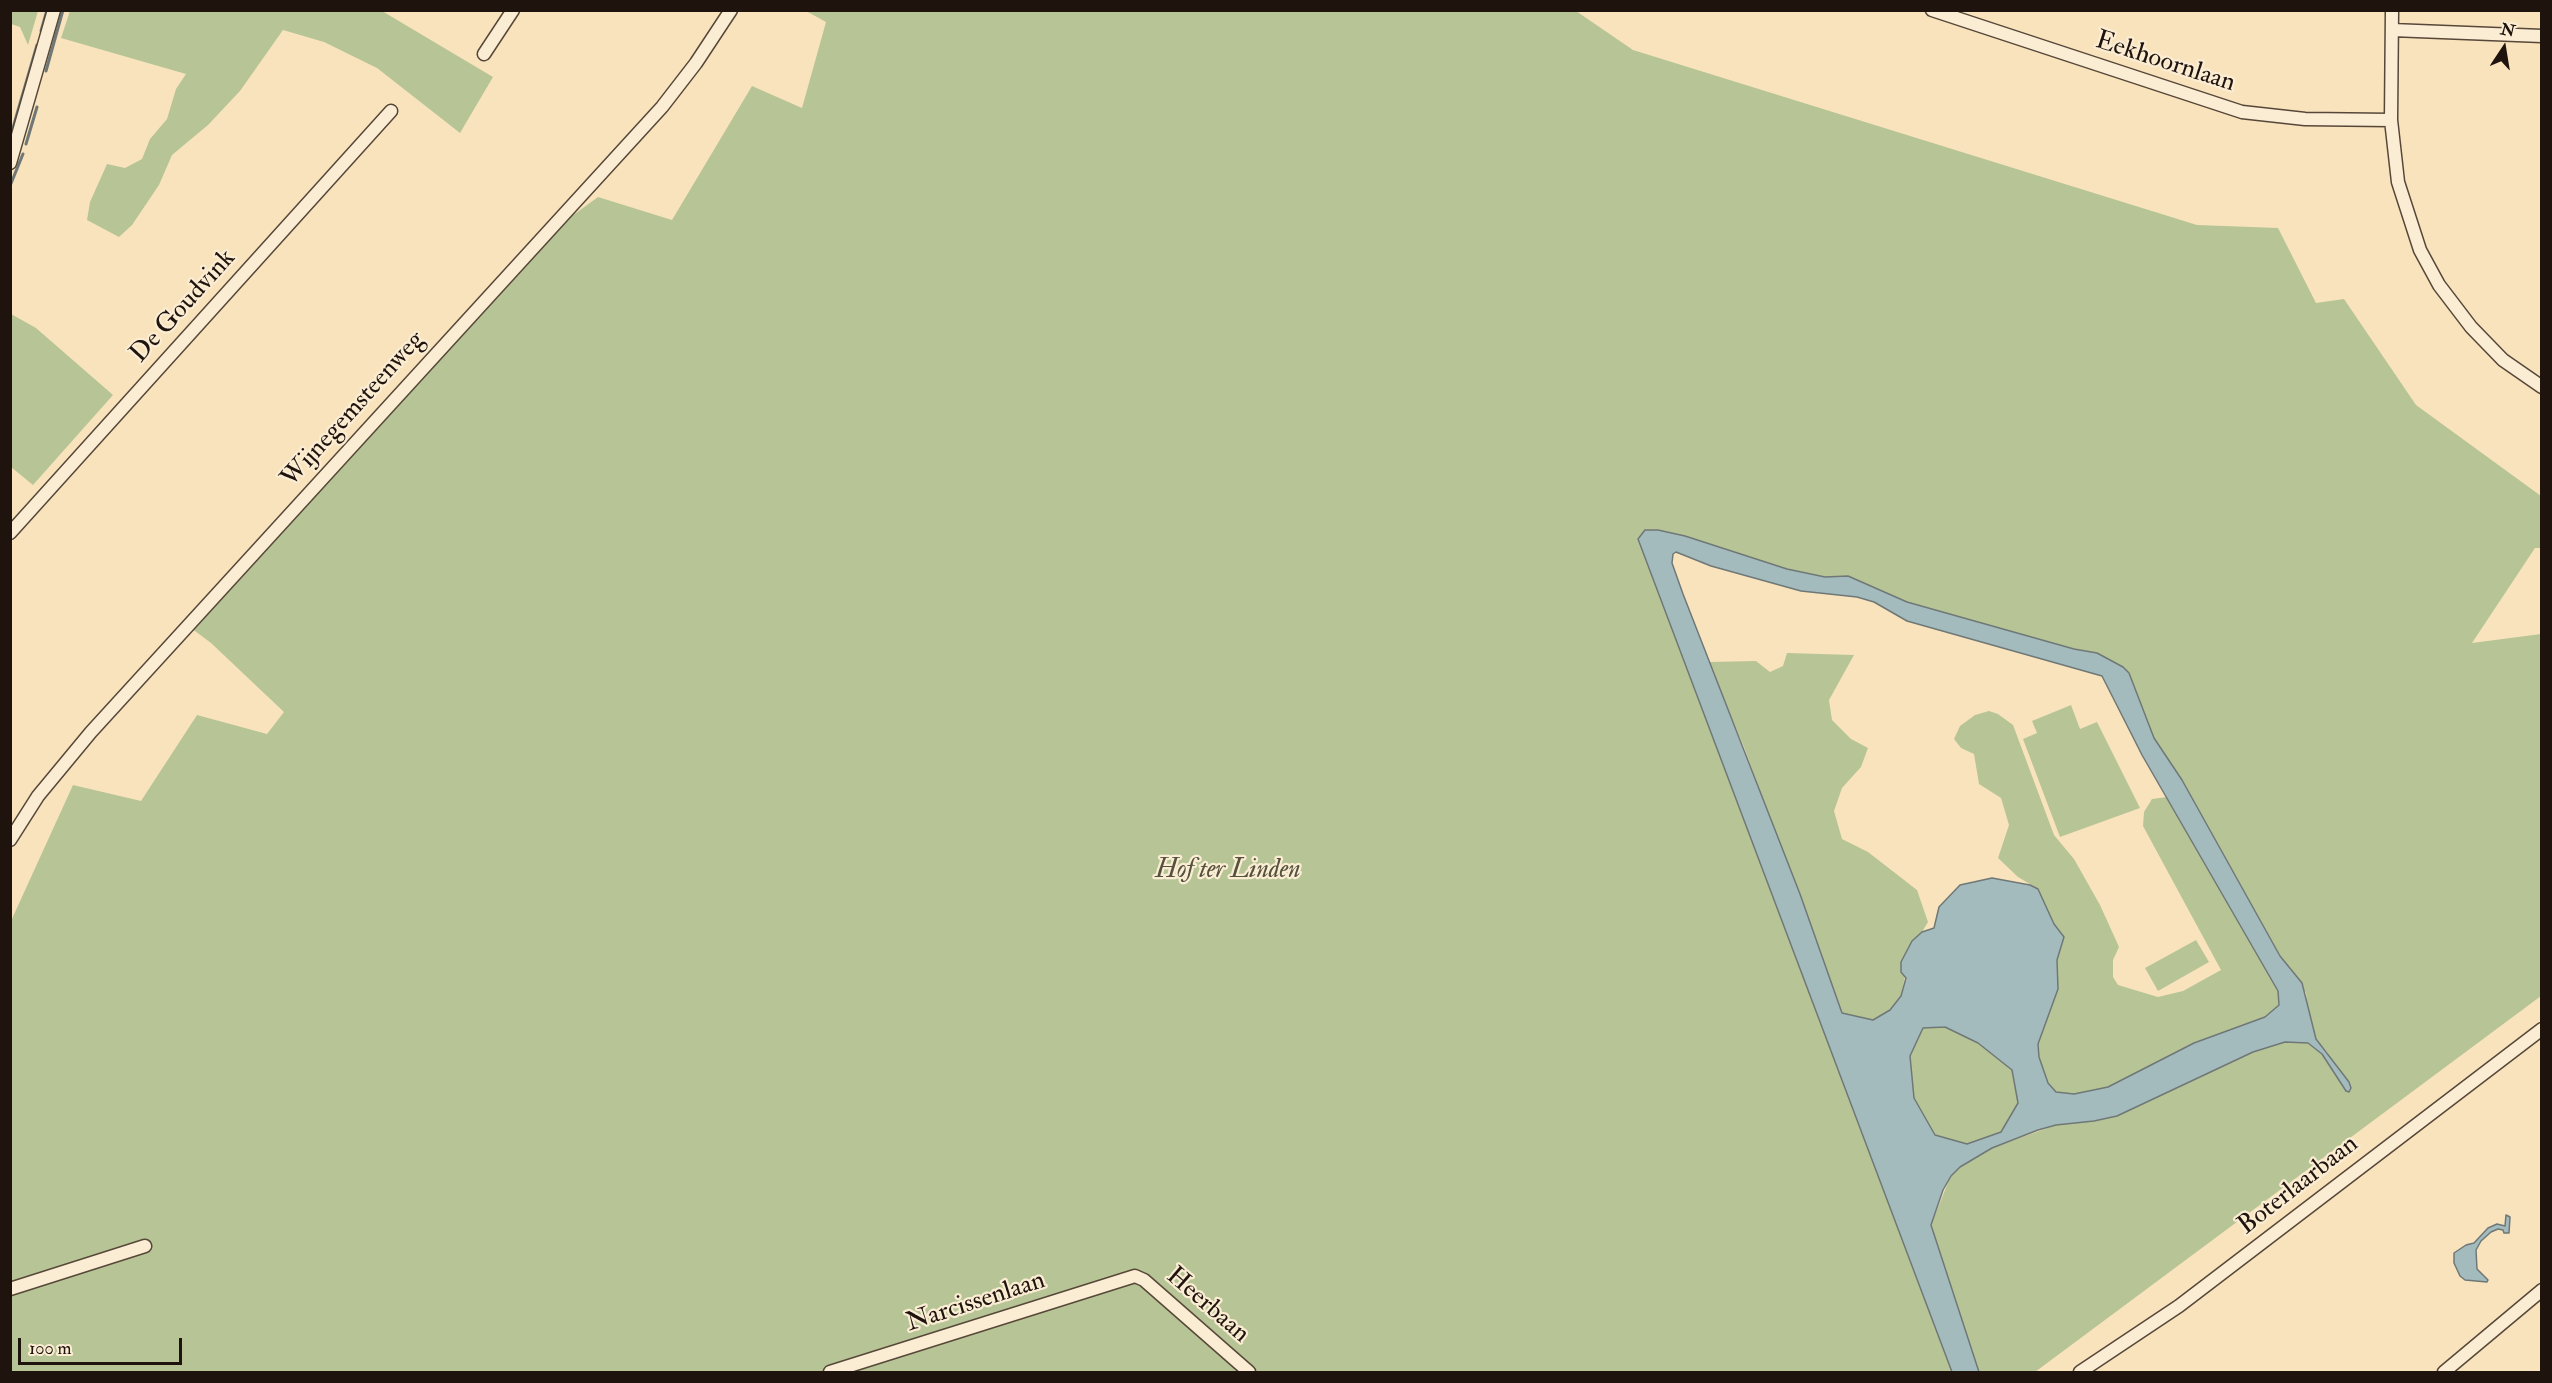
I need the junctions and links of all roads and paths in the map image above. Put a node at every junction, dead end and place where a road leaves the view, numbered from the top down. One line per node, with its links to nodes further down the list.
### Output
1 (54, 10): 11 (street)
2 (513, 10): 8 (street)
3 (731, 10): 14 (street, Wijnegemsteenweg)
4 (1932, 10): 10 (street, Eekhoornlaan)
5 (2392, 10): 6 (street)
6 (2392, 30): 7 (street); 10 (street)
7 (2541, 36)
8 (484, 54)
9 (391, 111): 13 (street, De Goudvink)
10 (2391, 120): 12 (street)
11 (10, 163)
12 (2541, 387)
13 (10, 533)
14 (10, 840)
15 (2541, 1029): 22 (street, Boterlaarbaan)
16 (145, 1246): 18 (street)
17 (1135, 1276): 20 (street, Narcissenlaan); 21 (street, Heerbaan)
18 (10, 1289)
19 (2541, 1290): 23 (street)
20 (831, 1372)
21 (1249, 1372)
22 (2080, 1372)
23 (2444, 1372)

